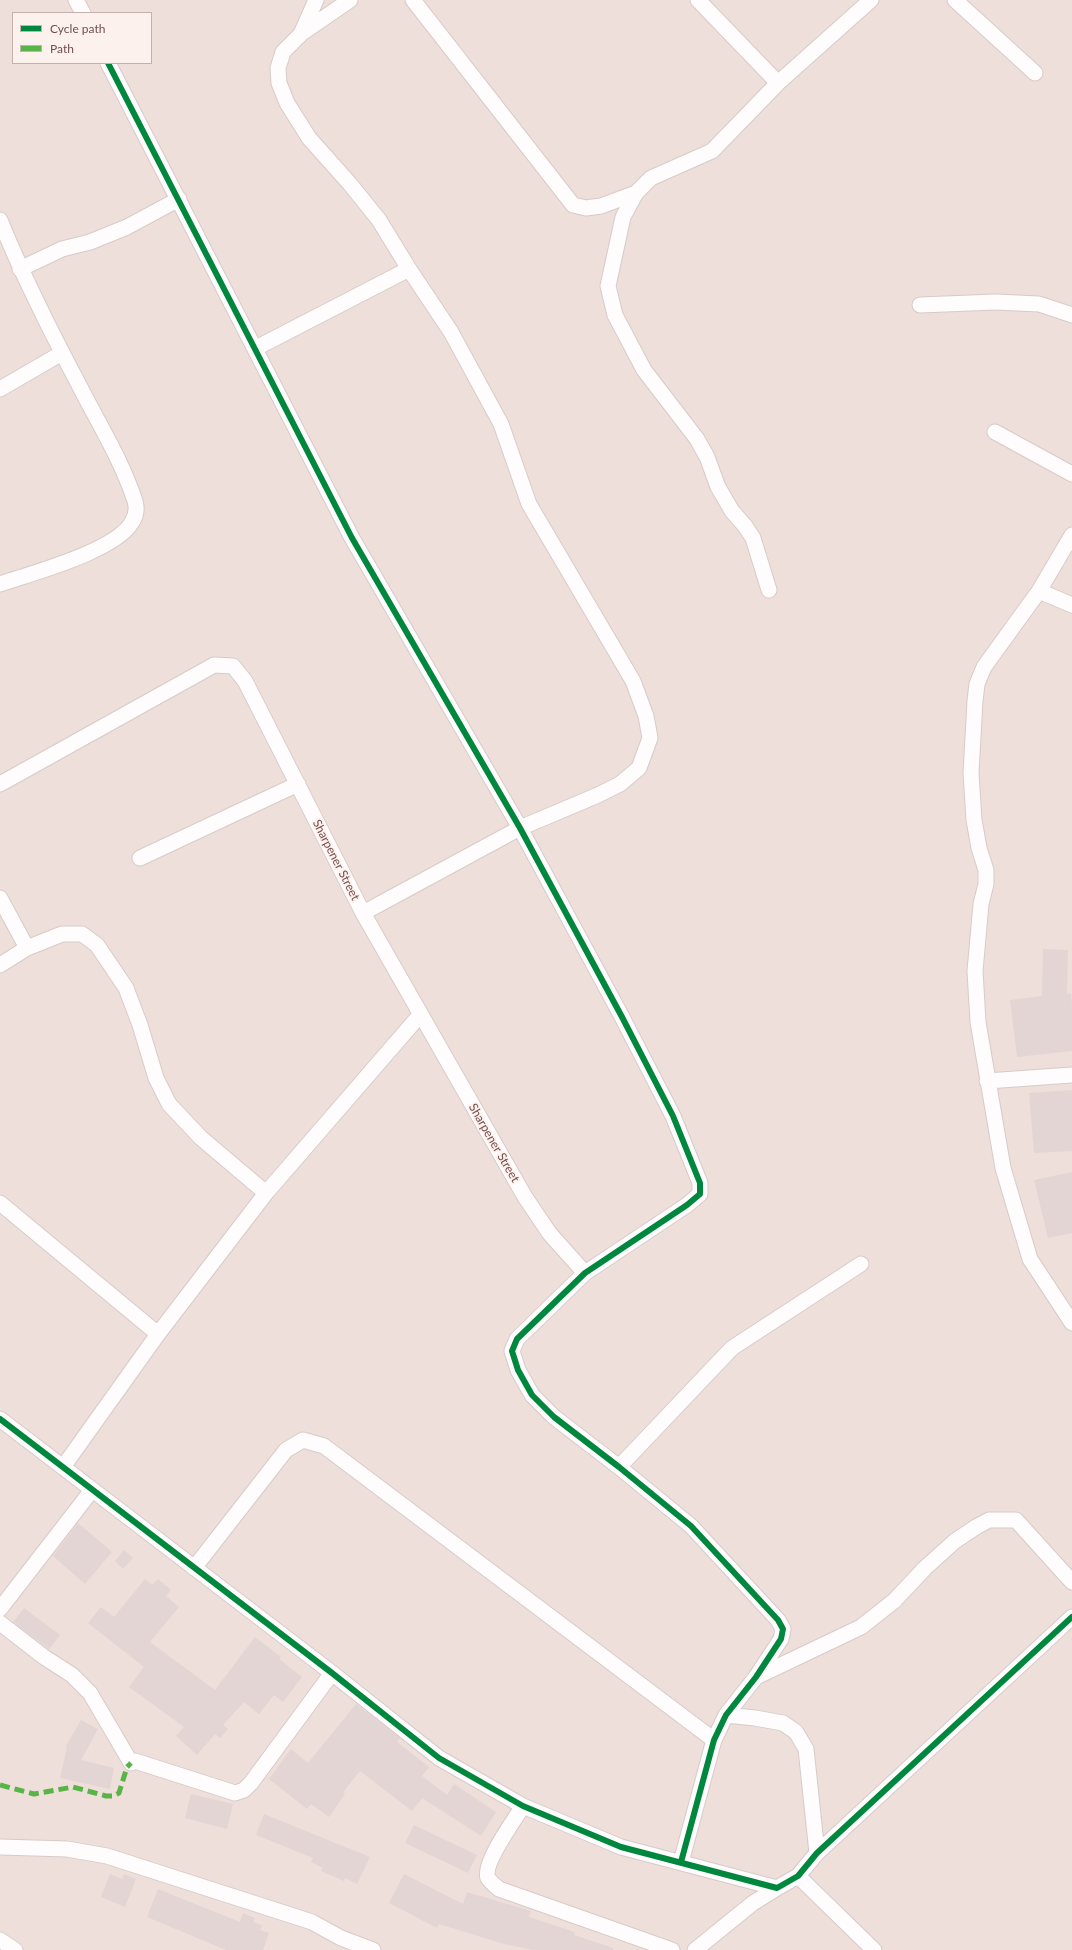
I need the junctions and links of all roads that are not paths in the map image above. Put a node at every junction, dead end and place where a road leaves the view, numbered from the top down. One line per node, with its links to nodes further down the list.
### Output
1 (76, 0): 8 (street)
2 (316, 0): 9 (street)
3 (350, 0): 9 (street)
4 (413, 0): 13 (street)
5 (698, 0): 12 (street)
6 (871, 0): 12 (street)
7 (955, 0): 11 (street)
8 (82, 12)
9 (301, 34): 17 (street)
10 (109, 64): 14 (street)
11 (1035, 73)
12 (778, 83): 13 (street)
13 (636, 193): 27 (street)
14 (179, 199): 16 (street); 20 (street)
15 (0, 220): 16 (street)
16 (20, 269): 21 (street)
17 (409, 269): 20 (street); 32 (street)
18 (920, 305): 19 (street)
19 (1072, 315)
20 (256, 348): 32 (street)
21 (62, 353): 22 (street); 26 (street)
22 (0, 389)
23 (995, 432): 24 (street)
24 (1072, 474)
25 (1072, 535): 28 (street)
26 (0, 584)
27 (768, 590)
28 (1039, 591): 29 (street); 40 (street)
29 (1072, 604)
30 (0, 784): 31 (street, Sharpener Street)
31 (298, 784): 33 (street); 35 (street, Sharpener Street)
32 (520, 828): 35 (street); 44 (street)
33 (140, 858)
34 (0, 898): 36 (street)
35 (363, 913): 38 (street, Sharpener Street)
36 (27, 948): 37 (street); 41 (street)
37 (0, 965)
38 (420, 1015): 41 (street); 44 (street, Sharpener Street)
39 (1072, 1075): 40 (street)
40 (988, 1081): 45 (street)
41 (266, 1194): 46 (street)
42 (0, 1203): 46 (street)
43 (861, 1264): 49 (street)
44 (585, 1273): 49 (street)
45 (1072, 1323)
46 (158, 1334): 48 (street)
47 (0, 1419): 48 (street)
48 (63, 1467): 50 (street)
49 (619, 1467): 57 (street)
50 (92, 1490): 51 (street); 53 (street)
51 (194, 1568): 56 (street); 59 (street)
52 (1072, 1582): 57 (street)
53 (0, 1609)
54 (1072, 1618): 62 (street)
55 (0, 1623): 56 (street)
56 (332, 1673): 60 (street)
57 (756, 1677): 58 (street)
58 (726, 1715): 59 (street); 62 (street)
59 (714, 1740): 63 (street)
60 (523, 1806): 63 (street); 69 (street)
61 (0, 1847): 68 (street)
62 (817, 1853): 64 (street)
63 (681, 1862): 65 (street)
64 (798, 1876): 65 (street); 71 (street)
65 (777, 1888): 70 (street)
66 (0, 1940): 67 (street)
67 (15, 1950)
68 (373, 1950)
69 (672, 1950)
70 (695, 1950)
71 (874, 1950)

